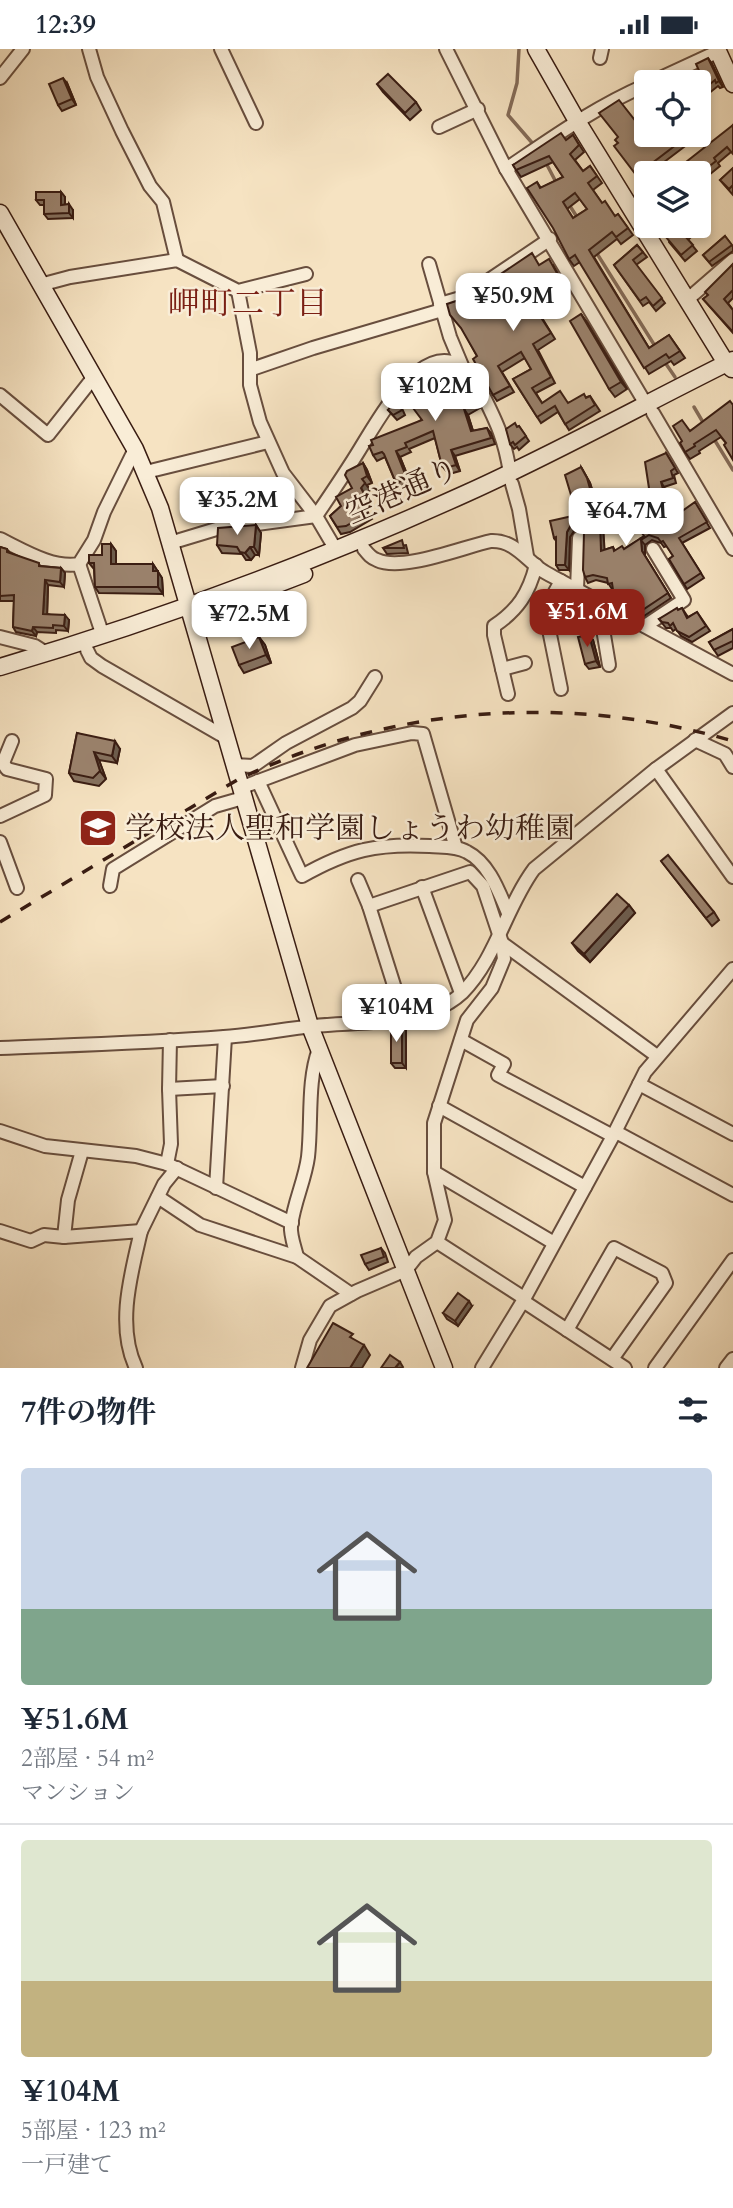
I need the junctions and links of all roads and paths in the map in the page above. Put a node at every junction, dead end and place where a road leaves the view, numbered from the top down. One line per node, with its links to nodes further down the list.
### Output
1 (23, 49): 8 (street)
2 (89, 49): 18 (street)
3 (220, 49): 13 (street)
4 (446, 49): 11 (street)
5 (536, 49): 12 (street)
6 (718, 50): 7 (street); 9 (street)
7 (677, 70)
8 (0, 78)
9 (733, 84)
10 (634, 90): 12 (street)
11 (478, 109): 14 (street); 15 (street)
12 (577, 121): 15 (street); 24 (street)
13 (256, 123)
14 (439, 127)
15 (506, 169): 17 (street)
16 (0, 213): 22 (street)
17 (550, 239): 25 (street); 31 (street)
18 (177, 260): 22 (street); 23 (street)
19 (733, 260): 24 (street)
20 (429, 264): 25 (street)
21 (306, 274): 23 (street)
22 (40, 285): 29 (street)
23 (238, 291): 27 (street)
24 (688, 299): 26 (street)
25 (441, 307): 27 (street); 28 (street)
26 (731, 366): 31 (street, 空港通り)
27 (252, 369): 32 (street)
28 (463, 369): 35 (street); 36 (street)
29 (93, 377): 30 (street); 33 (street)
30 (0, 395)
31 (650, 409): 35 (street, 空港通り); 42 (street)
32 (268, 442): 34 (street); 36 (street)
33 (135, 449): 34 (street); 45 (street)
34 (146, 472): 39 (street)
35 (511, 479): 40 (street, 空港通り); 43 (street, 空港通り); 44 (street)
36 (316, 516): 39 (street); 43 (street)
37 (579, 538): 47 (street)
38 (0, 539): 45 (street)
39 (170, 543): 49 (street)
40 (364, 549): 44 (street); 49 (street, 空港通り)
41 (653, 549): 50 (street)
42 (733, 549)
43 (336, 550): 49 (street, 空港通り)
44 (531, 561): 46 (street); 58 (street)
45 (79, 564): 51 (street)
46 (561, 582): 47 (street); 62 (street)
47 (577, 589): 48 (street)
48 (603, 604): 50 (street); 56 (street)
49 (190, 611): 51 (street, 空港通り); 53 (street, 空港通り); 65 (street)
50 (645, 627): 59 (street)
51 (103, 636): 54 (street, 空港通り)
52 (0, 637): 54 (street)
53 (87, 650): 60 (street, 空港通り); 65 (street)
54 (46, 653): 57 (street, 空港通り)
55 (525, 663): 58 (street)
56 (609, 665)
57 (0, 667)
58 (502, 669): 63 (street)
59 (733, 674)
60 (0, 676)
61 (375, 677): 68 (street)
62 (561, 689)
63 (508, 694)
64 (733, 713): 66 (street)
65 (225, 737): 68 (street)
66 (695, 740): 69 (street); 70 (street)
67 (12, 741): 73 (street)
68 (234, 765): 72 (street)
69 (733, 767)
70 (656, 769): 76 (street); 82 (street)
71 (258, 781): 72 (street); 75 (street); 75 (street)
72 (241, 793): 78 (street); 87 (street)
73 (0, 816)
74 (0, 842): 80 (street)
75 (456, 848): 82 (street)
76 (733, 877)
77 (358, 880): 81 (street)
78 (110, 886)
79 (422, 887): 81 (street); 83 (street); 85 (street)
80 (18, 888)
81 (369, 906): 86 (street)
82 (508, 913): 83 (street)
83 (501, 938): 85 (street); 90 (street); 93 (street)
84 (733, 969): 93 (street)
85 (461, 993): 86 (street)
86 (404, 1017): 87 (street)
87 (310, 1026): 88 (street); 92 (street)
88 (225, 1037): 89 (street); 95 (street)
89 (170, 1040): 91 (street); 96 (street)
90 (461, 1040): 97 (street); 99 (street)
91 (0, 1048)
92 (319, 1049): 108 (street); 116 (street)
93 (657, 1056): 94 (street)
94 (639, 1084): 99 (street); 100 (street)
95 (223, 1086): 96 (street); 105 (street)
96 (169, 1089): 102 (street)
97 (439, 1106): 103 (street); 104 (street)
98 (0, 1131): 101 (street)
99 (615, 1134): 104 (street); 106 (street)
100 (733, 1134)
101 (82, 1151): 102 (street); 111 (street)
102 (172, 1166): 105 (street); 107 (street)
103 (434, 1172): 112 (street); 113 (street)
104 (585, 1187): 113 (street)
105 (216, 1188): 108 (street)
106 (733, 1195)
107 (158, 1197): 110 (street); 114 (street)
108 (292, 1223): 114 (street)
109 (0, 1231): 111 (street)
110 (141, 1231): 111 (street); 122 (street)
111 (64, 1237)
112 (437, 1242): 116 (street); 118 (street)
113 (554, 1243): 118 (street)
114 (297, 1257): 117 (street)
115 (733, 1260): 127 (street)
116 (406, 1270): 117 (street); 124 (street)
117 (351, 1294): 123 (street)
118 (523, 1300): 119 (street); 125 (street)
119 (567, 1330): 120 (street); 120 (street)
120 (612, 1359): 126 (street)
121 (733, 1359): 128 (street)
122 (136, 1368)
123 (302, 1368)
124 (444, 1368)
125 (482, 1368)
126 (625, 1368)
127 (655, 1368)
128 (726, 1368)

